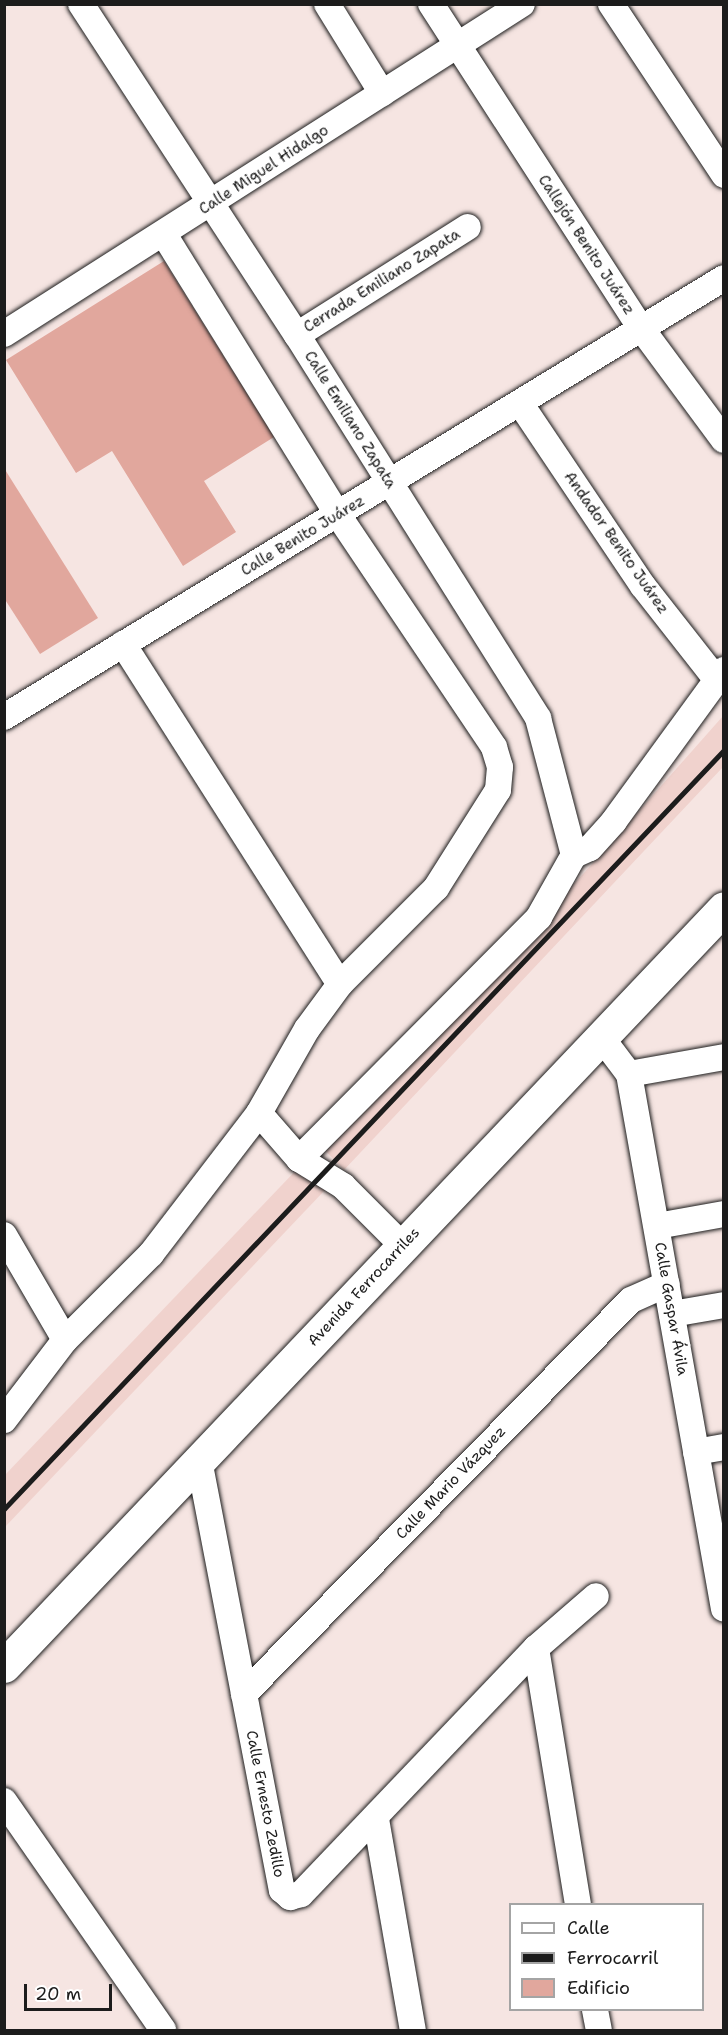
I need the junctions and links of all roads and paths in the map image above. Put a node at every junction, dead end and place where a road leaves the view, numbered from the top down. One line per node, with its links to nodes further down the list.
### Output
1 (81, 4): 9 (street, Calle Emiliano Zapata)
2 (327, 4): 7 (street)
3 (431, 4): 6 (street, Callejón Benito Juárez)
4 (522, 4): 6 (street, Calle Miguel Hidalgo)
5 (611, 4): 8 (street)
6 (455, 46): 7 (street, Calle Miguel Hidalgo); 13 (street, Callejón Benito Juárez)
7 (382, 93): 9 (street, Calle Miguel Hidalgo)
8 (723, 175)
9 (211, 204): 11 (street, Calle Miguel Hidalgo); 15 (street, Calle Emiliano Zapata)
10 (468, 227): 15 (street, Cerrada Emiliano Zapata)
11 (164, 234): 14 (street, Calle Miguel Hidalgo); 19 (street)
12 (723, 278): 13 (street, Calle Benito Juárez)
13 (641, 328): 16 (street, Calle Benito Juárez); 17 (street, Callejón Benito Juárez)
14 (4, 334)
15 (297, 335): 18 (street, Calle Emiliano Zapata)
16 (520, 403): 18 (street, Calle Benito Juárez); 21 (street, Andador Benito Juárez)
17 (723, 440)
18 (389, 483): 19 (street, Calle Benito Juárez); 23 (street, Calle Emiliano Zapata)
19 (338, 515): 20 (street, Calle Benito Juárez); 25 (street)
20 (123, 644): 22 (street, Calle Benito Juárez); 25 (street)
21 (720, 675): 23 (street)
22 (4, 717)
23 (574, 855): 30 (street)
24 (723, 908): 26 (street, Avenida Ferrocarriles)
25 (340, 984): 29 (street)
26 (601, 1037): 28 (street, Calle Gaspar Ávila); 34 (street, Avenida Ferrocarriles)
27 (723, 1057): 28 (street)
28 (629, 1074): 32 (street, Calle Gaspar Ávila)
29 (259, 1113): 30 (street); 38 (street)
30 (299, 1159): 34 (street)
31 (723, 1214): 32 (street)
32 (657, 1226): 35 (street, Calle Gaspar Ávila)
33 (4, 1235): 38 (street)
34 (402, 1246): 42 (street, Avenida Ferrocarriles)
35 (667, 1284): 37 (street, Calle Gaspar Ávila); 47 (street, Calle Mario Vázquez)
36 (723, 1305): 37 (street)
37 (672, 1314): 41 (street, Calle Gaspar Ávila)
38 (65, 1340): 39 (street)
39 (4, 1420)
40 (723, 1447): 41 (street)
41 (696, 1452): 44 (street, Calle Gaspar Ávila)
42 (200, 1460): 46 (street, Avenida Ferrocarriles); 47 (street, Calle Ernesto Zedillo)
43 (596, 1596): 45 (street, Calle Ernesto Zedillo)
44 (722, 1596)
45 (536, 1648): 49 (street, Calle Ernesto Zedillo); 50 (street)
46 (4, 1666)
47 (244, 1694): 49 (street, Calle Ernesto Zedillo)
48 (4, 1801): 52 (street)
49 (376, 1819): 53 (street)
50 (578, 1903)
51 (595, 2011): 54 (street)
52 (163, 2031)
53 (413, 2031)
54 (599, 2031)

